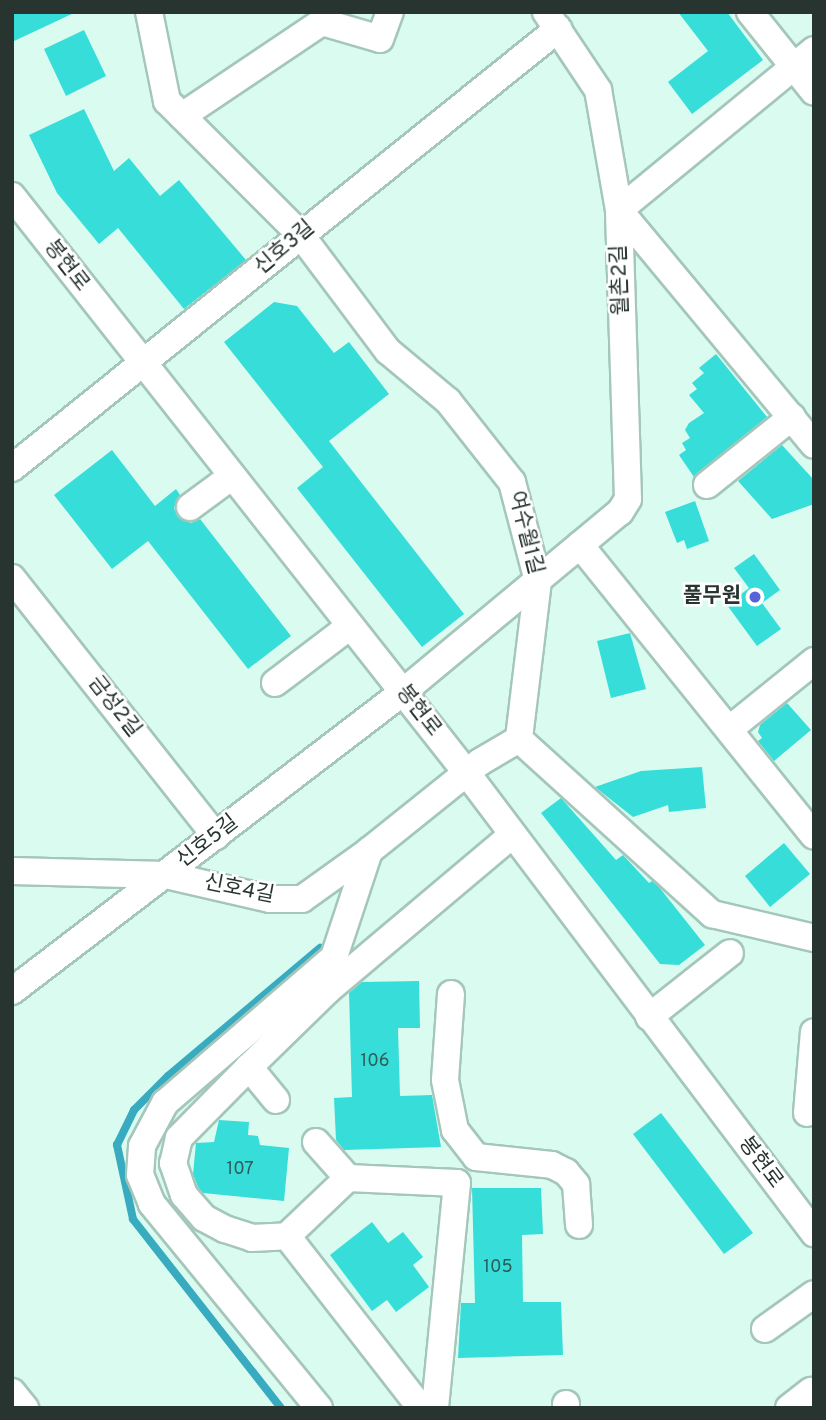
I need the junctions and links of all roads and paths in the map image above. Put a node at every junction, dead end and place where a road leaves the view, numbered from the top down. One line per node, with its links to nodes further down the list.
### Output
1 (390, 12): 8 (street)
2 (750, 12): 6 (street)
3 (155, 16): 8 (street, 여수월1길)
4 (552, 20): 10 (street, 월촌2길); 11 (street, 신호3길)
5 (814, 50): 6 (street)
6 (792, 67): 7 (street); 10 (street)
7 (814, 92)
8 (182, 116): 11 (street, 여수월1길)
9 (12, 196): 12 (street, 봉현로)
10 (619, 210): 13 (street); 19 (street, 월촌2길)
11 (300, 234): 12 (street, 신호3길); 21 (street, 여수월1길)
12 (144, 365): 15 (street, 신호3길); 16 (street, 봉현로)
13 (792, 417): 14 (street); 17 (street)
14 (814, 445)
15 (12, 468)
16 (232, 476): 18 (street); 22 (street, 봉현로)
17 (707, 485)
18 (190, 507)
19 (580, 545): 21 (street, 월촌2길); 26 (street)
20 (12, 579): 30 (street, 금성2길)
21 (538, 581): 25 (street, 신호5길); 27 (street, 여수월1길)
22 (350, 626): 24 (street); 25 (street, 봉현로)
23 (814, 661): 26 (street)
24 (275, 683)
25 (403, 692): 28 (street, 봉현로); 30 (street, 신호5길)
26 (731, 728): 31 (street)
27 (519, 739): 28 (street, 신호4길); 35 (street)
28 (466, 772): 29 (street, 봉현로); 32 (street, 신호4길)
29 (512, 835): 39 (street, 봉현로); 41 (street)
30 (216, 836): 34 (street, 신호5길)
31 (814, 836)
32 (369, 851): 34 (street, 신호4길); 56 (street)
33 (12, 871): 34 (street, 신호4길)
34 (166, 875): 37 (street, 신호5길)
35 (814, 938)
36 (730, 953): 39 (street)
37 (13, 989)
38 (451, 994): 45 (street)
39 (649, 1017): 49 (street, 봉현로)
40 (814, 1032): 43 (street)
41 (249, 1067): 42 (street); 50 (street)
42 (276, 1100)
43 (807, 1113)
44 (316, 1142): 46 (street)
45 (476, 1157): 47 (street); 48 (street)
46 (348, 1178): 47 (street); 50 (street)
47 (457, 1183): 58 (street)
48 (579, 1225)
49 (814, 1233)
50 (287, 1236): 57 (street)
51 (814, 1294): 52 (street)
52 (765, 1329)
53 (811, 1391): 59 (street)
54 (12, 1392): 55 (street)
55 (25, 1408)
56 (319, 1408)
57 (421, 1408)
58 (435, 1408)
59 (789, 1408)

